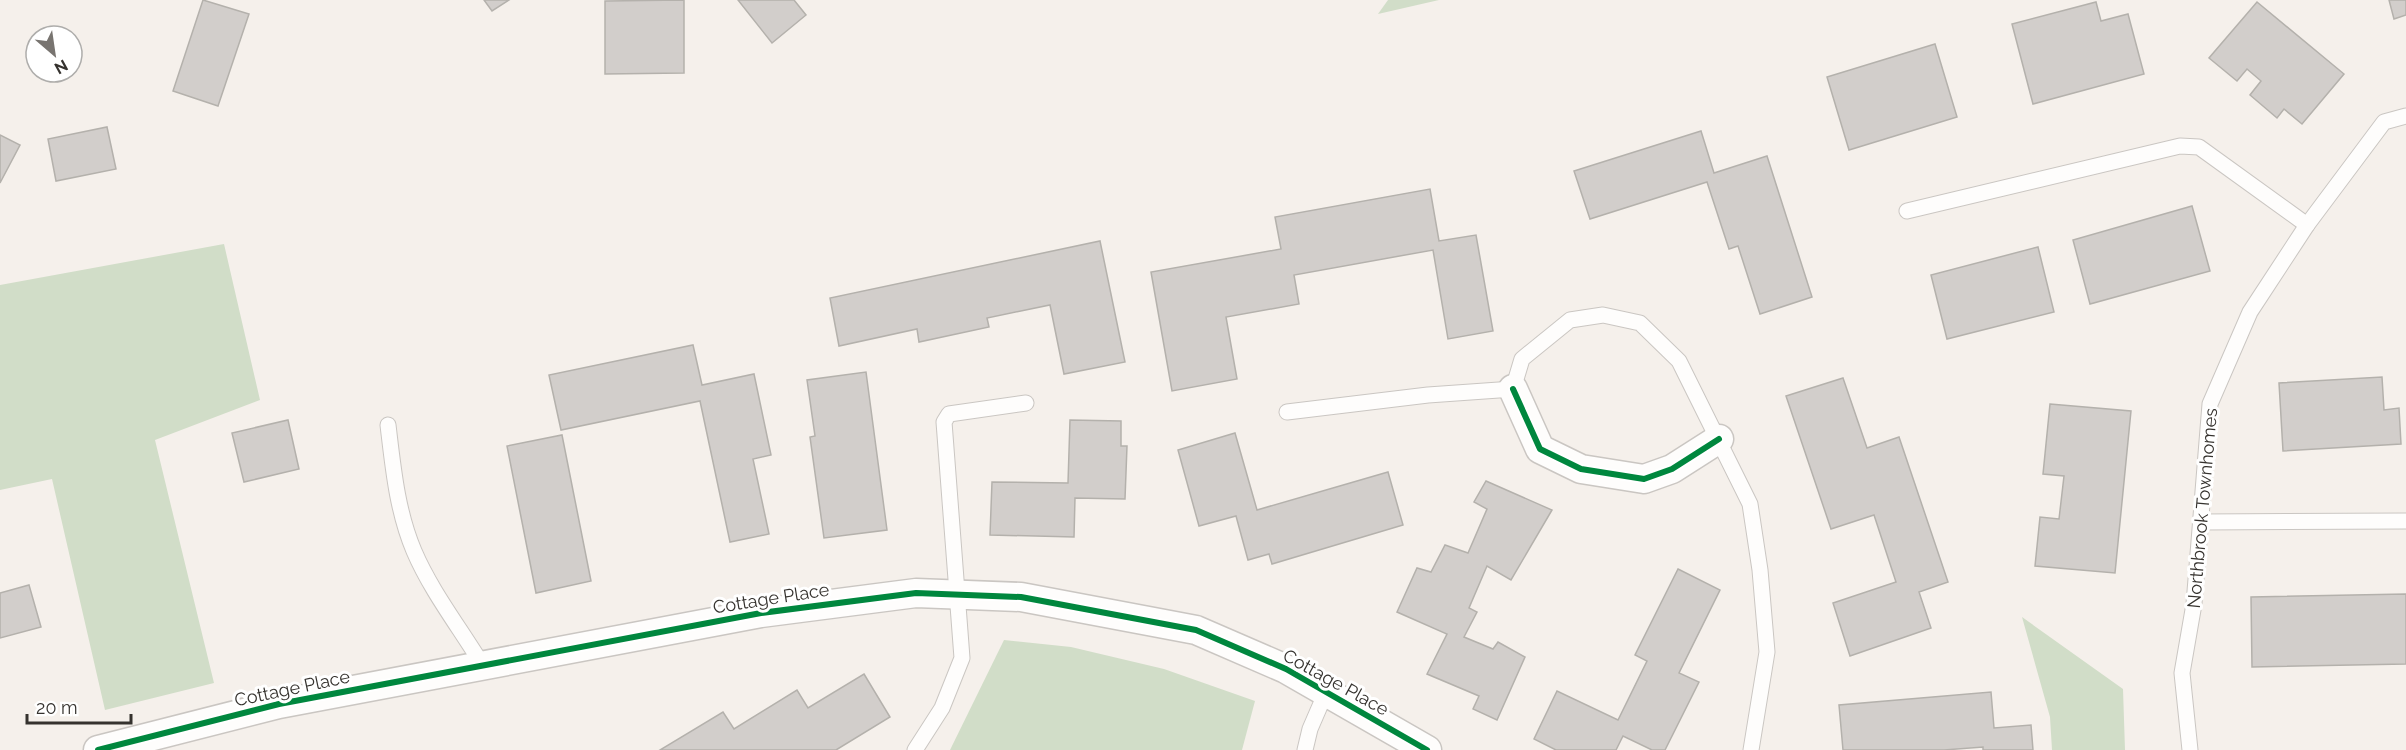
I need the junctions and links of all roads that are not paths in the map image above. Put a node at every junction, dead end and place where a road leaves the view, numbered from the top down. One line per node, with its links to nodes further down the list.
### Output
1 (2406, 116): 3 (lane, Northbrook Townhomes)
2 (1907, 211): 3 (lane)
3 (2307, 225): 10 (lane, Northbrook Townhomes)
4 (1513, 389): 6 (lane); 8 (street); 8 (lane)
5 (1026, 402): 11 (lane)
6 (1287, 412)
7 (388, 425): 12 (lane)
8 (1719, 440): 18 (lane)
9 (2406, 521): 10 (lane)
10 (2201, 522): 19 (lane, Northbrook Townhomes)
11 (957, 594): 12 (street, Cottage Place); 13 (street, Cottage Place); 15 (lane)
12 (483, 666): 14 (street, Cottage Place)
13 (1326, 692): 16 (lane); 17 (street, Cottage Place)
14 (98, 750)
15 (915, 750)
16 (1305, 750)
17 (1427, 750)
18 (1751, 750)
19 (2190, 750)

